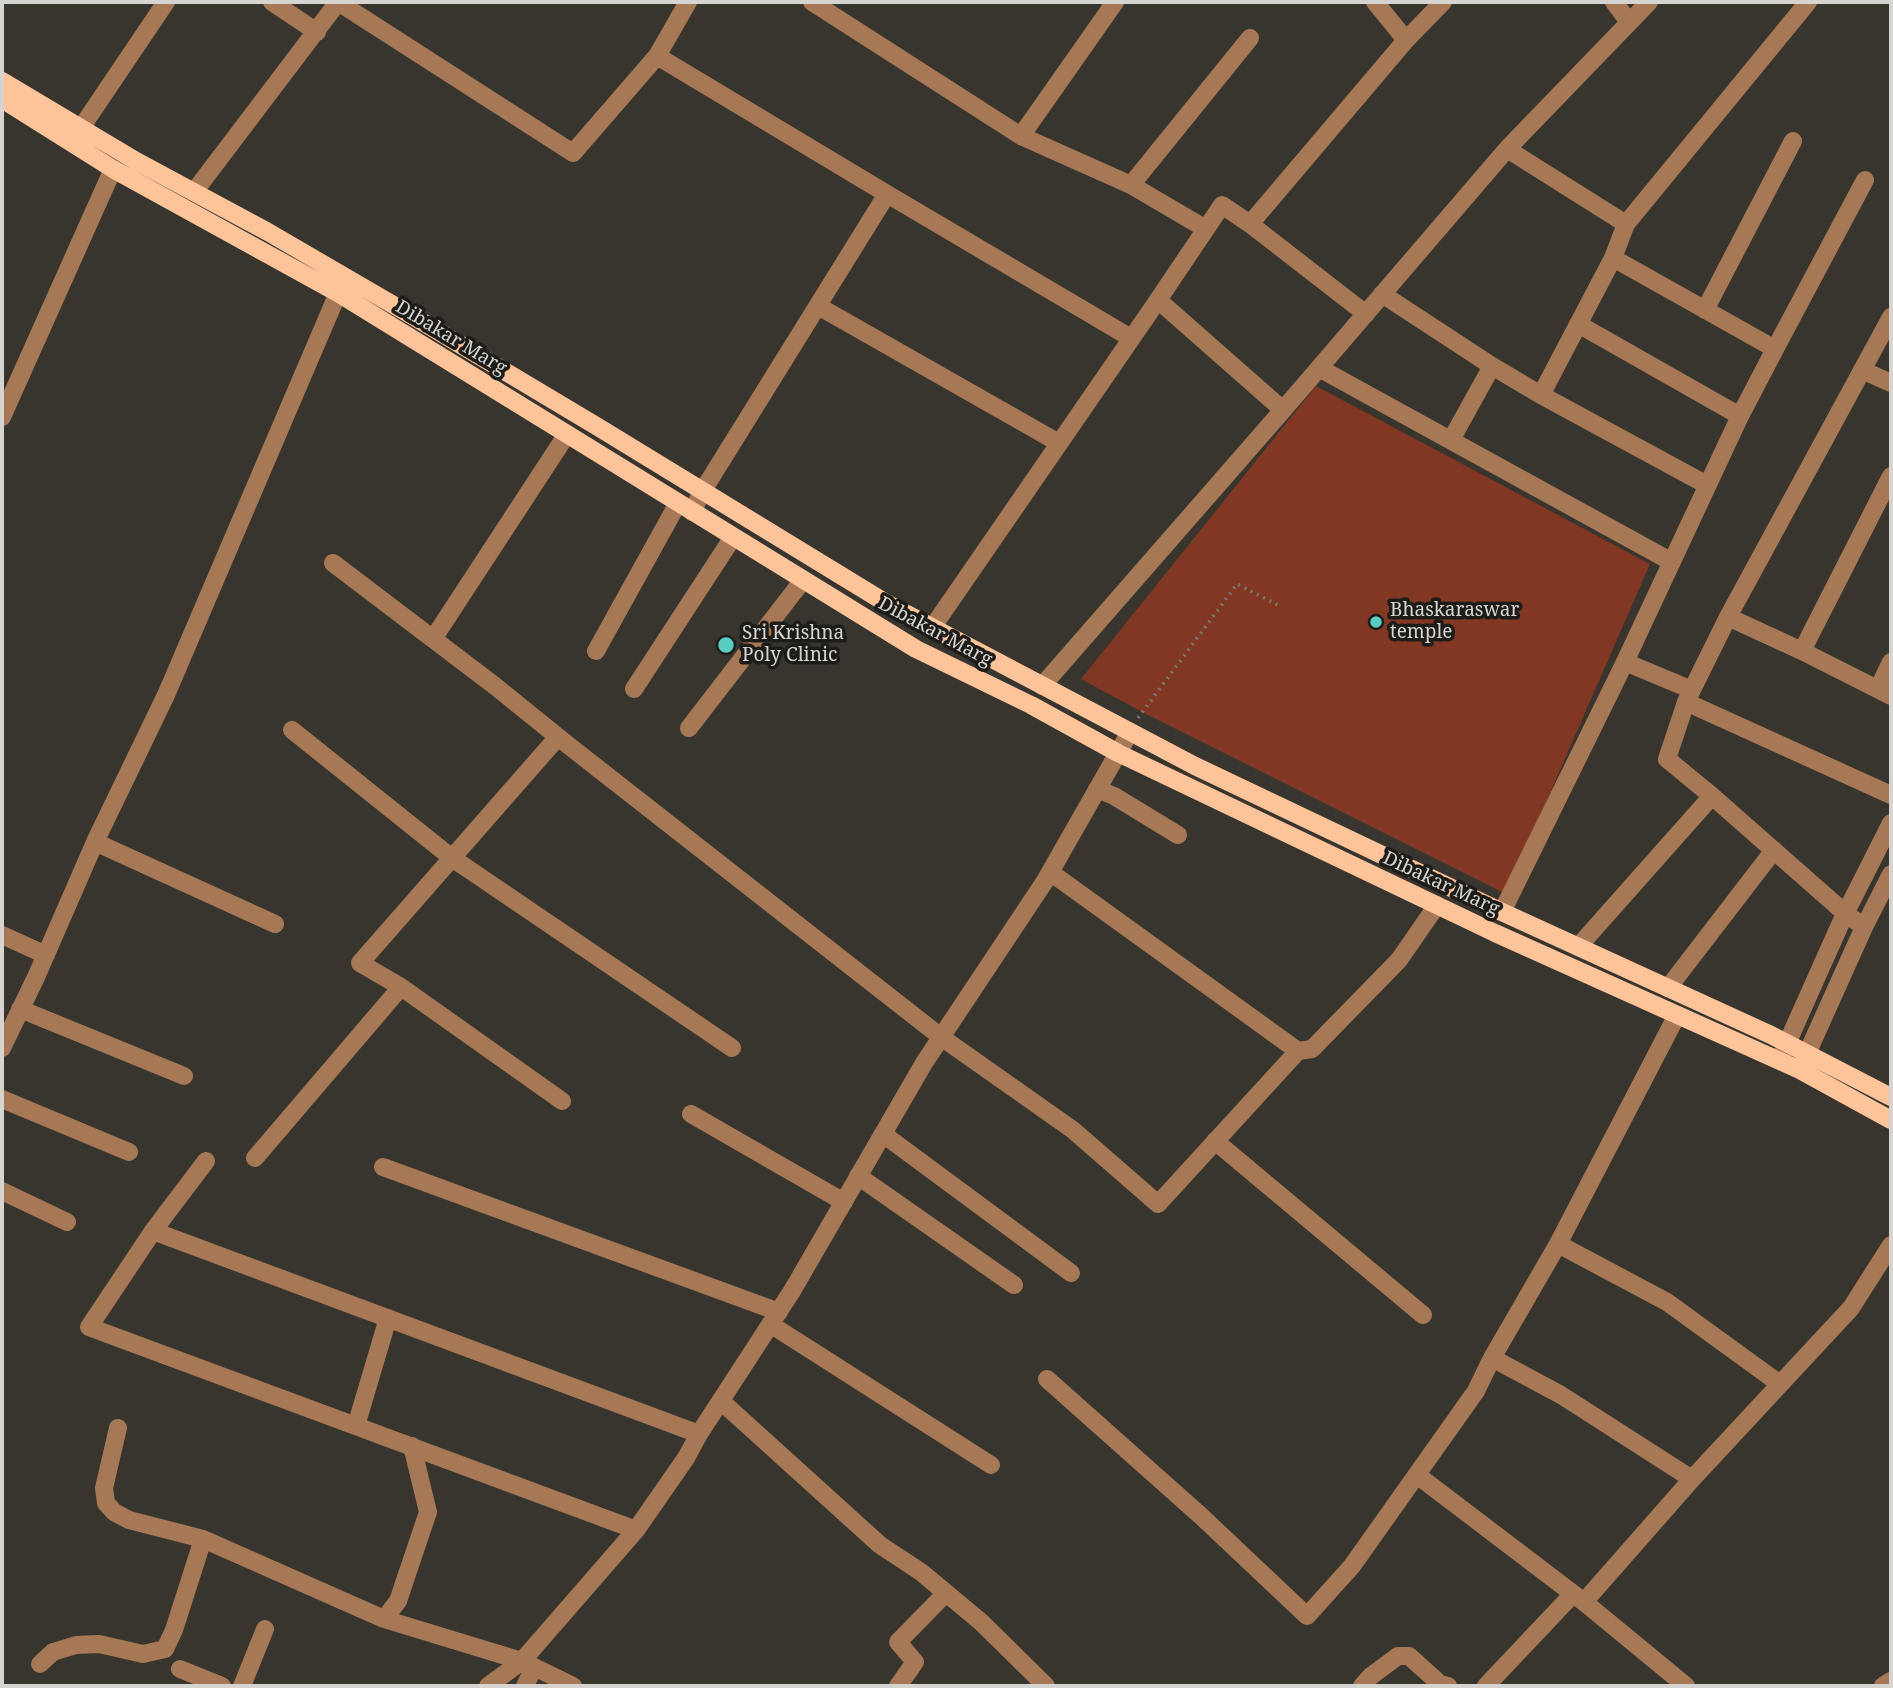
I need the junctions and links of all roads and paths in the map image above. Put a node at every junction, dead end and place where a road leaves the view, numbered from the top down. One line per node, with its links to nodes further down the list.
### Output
1 (166, 2): 19 (street)
2 (272, 2): 13 (street)
3 (338, 2): 13 (street); 16 (street)
4 (688, 2): 16 (street)
5 (812, 2): 20 (street)
6 (1115, 2): 20 (street)
7 (1375, 2): 15 (street)
8 (1443, 2): 15 (street)
9 (1614, 2): 12 (street)
10 (1649, 2): 12 (street)
11 (1808, 2): 30 (street)
12 (1629, 22): 23 (street)
13 (317, 32): 27 (street)
14 (1250, 38): 26 (street)
15 (1406, 40): 29 (street)
16 (657, 55): 28 (street)
17 (2, 81): 19 (main road, Dibakar Marg)
18 (2, 99): 22 (main road, Dibakar Marg)
19 (81, 128): 22 (main road, Dibakar Marg)
20 (1021, 136): 26 (street)
21 (1793, 141): 37 (street)
22 (96, 148): 24 (main road, Dibakar Marg); 27 (main road, Dibakar Marg)
23 (1507, 149): 30 (street); 34 (street)
24 (113, 169): 33 (main road, Dibakar Marg); 50 (street)
25 (1865, 180): 42 (street)
26 (1131, 185): 31 (street)
27 (194, 192): 56 (main road, Dibakar Marg)
28 (887, 194): 36 (street); 41 (street)
29 (1250, 224): 31 (street); 38 (street)
30 (1626, 224): 32 (street)
31 (1206, 229): 35 (street)
32 (1613, 258): 37 (street); 40 (street)
33 (338, 293): 51 (main road, Dibakar Marg); 84 (street)
34 (1382, 294): 38 (street); 43 (street)
35 (1158, 300): 41 (street); 48 (street)
36 (818, 306): 53 (street); 56 (street)
37 (1705, 310): 42 (street)
38 (1366, 313): 44 (street)
39 (1891, 317): 45 (street)
40 (1578, 324): 47 (street); 49 (street)
41 (1131, 338): 53 (street)
42 (1775, 349): 49 (street)
43 (1492, 366): 47 (street); 52 (street)
44 (1319, 368): 48 (street); 52 (street)
45 (1862, 370): 46 (street); 63 (street)
46 (1891, 383)
47 (1541, 395): 55 (street)
48 (1283, 410): 70 (street)
49 (1740, 416): 55 (street)
50 (2, 417)
51 (568, 434): 57 (main road, Dibakar Marg); 65 (street)
52 (1451, 440): 59 (street)
53 (1059, 443): 64 (street)
54 (1891, 476): 67 (street)
55 (1707, 485): 59 (street)
56 (702, 492): 57 (street); 64 (main road, Dibakar Marg)
57 (685, 508): 58 (main road, Dibakar Marg); 66 (street)
58 (733, 537): 61 (main road, Dibakar Marg); 71 (street)
59 (1671, 562): 68 (street)
60 (333, 563): 65 (street)
61 (803, 580): 74 (street); 78 (main road, Dibakar Marg)
62 (1280, 606): 76 (path)
63 (1728, 617): 67 (street); 73 (street)
64 (932, 628): 70 (main road, Dibakar Marg)
65 (433, 639): 77 (street)
66 (596, 651)
67 (1802, 651): 72 (street)
68 (1625, 662): 73 (street); 91 (street)
69 (1891, 662): 72 (street)
70 (1042, 686): 76 (main road, Dibakar Marg)
71 (634, 689)
72 (1885, 693)
73 (1689, 696): 80 (street); 81 (street)
74 (689, 728)
75 (292, 730): 87 (street)
76 (1130, 732): 78 (street); 91 (main road, Dibakar Marg)
77 (558, 737): 87 (street); 102 (street)
78 (1118, 753): 79 (street); 90 (main road, Dibakar Marg)
79 (1097, 789): 83 (street); 88 (street)
80 (1891, 795)
81 (1712, 796): 85 (street); 96 (street)
82 (1891, 823): 86 (street)
83 (1178, 835)
84 (95, 842): 93 (street); 97 (street)
85 (1773, 850): 92 (street); 99 (street)
86 (1884, 856): 92 (street)
87 (452, 858): 98 (street); 105 (street)
88 (1050, 872): 102 (street); 106 (street)
89 (1891, 874): 94 (street)
90 (1437, 905): 101 (main road, Dibakar Marg); 106 (street)
91 (1502, 912): 96 (main road, Dibakar Marg)
92 (1845, 914): 94 (street); 103 (street)
93 (275, 924)
94 (1864, 927): 108 (street)
95 (2, 935): 97 (street)
96 (1578, 947): 99 (main road, Dibakar Marg)
97 (46, 955): 100 (street)
98 (401, 988): 112 (street); 118 (street)
99 (1668, 988): 103 (main road, Dibakar Marg)
100 (20, 1009): 104 (street); 109 (street)
101 (1677, 1015): 107 (main road, Dibakar Marg); 126 (street)
102 (941, 1037): 115 (street); 116 (street)
103 (1787, 1044): 107 (street); 108 (main road, Dibakar Marg)
104 (2, 1048)
105 (732, 1048)
106 (1298, 1051): 116 (street)
107 (1779, 1060): 108 (main road, Dibakar Marg)
108 (1804, 1062): 110 (main road, Dibakar Marg); 114 (main road, Dibakar Marg)
109 (184, 1076)
110 (1891, 1097)
111 (2, 1098): 117 (street)
112 (562, 1101)
113 (691, 1114): 123 (street)
114 (1891, 1120)
115 (883, 1134): 121 (street); 128 (street)
116 (1215, 1141): 130 (street)
117 (129, 1152)
118 (255, 1158)
119 (206, 1161): 125 (street)
120 (383, 1167): 132 (street)
121 (858, 1177): 123 (street); 129 (street)
122 (2, 1191): 124 (street)
123 (844, 1202): 132 (street)
124 (67, 1222)
125 (153, 1231): 131 (street); 137 (street)
126 (1558, 1244): 133 (street); 135 (street)
127 (1891, 1245): 135 (street)
128 (1071, 1273)
129 (1014, 1284)
130 (1423, 1315)
131 (388, 1318): 137 (street); 139 (street)
132 (775, 1318): 136 (street); 141 (street)
133 (1492, 1358): 142 (street); 143 (street)
134 (1047, 1379): 142 (street)
135 (1780, 1384): 143 (street)
136 (722, 1402): 139 (street); 146 (street)
137 (356, 1426): 140 (street)
138 (118, 1428): 145 (street)
139 (699, 1434): 144 (street)
140 (412, 1446): 144 (street); 148 (street)
141 (991, 1465)
142 (1417, 1475): 147 (street)
143 (1692, 1479): 147 (street)
144 (635, 1530): 151 (street)
145 (203, 1539): 148 (street); 150 (street)
146 (946, 1593): 159 (street); 160 (street)
147 (1579, 1598): 163 (street); 164 (street)
148 (384, 1619): 151 (street)
149 (265, 1629): 155 (street)
150 (40, 1664)
151 (528, 1664): 156 (street); 157 (street); 158 (street)
152 (180, 1670): 154 (street)
153 (1891, 1681): 165 (street)
154 (222, 1686)
155 (243, 1686)
156 (488, 1686)
157 (525, 1686)
158 (573, 1686)
159 (898, 1686)
160 (1046, 1686)
161 (1362, 1686): 162 (street)
162 (1448, 1686)
163 (1486, 1686)
164 (1686, 1686)
165 (1883, 1686)

